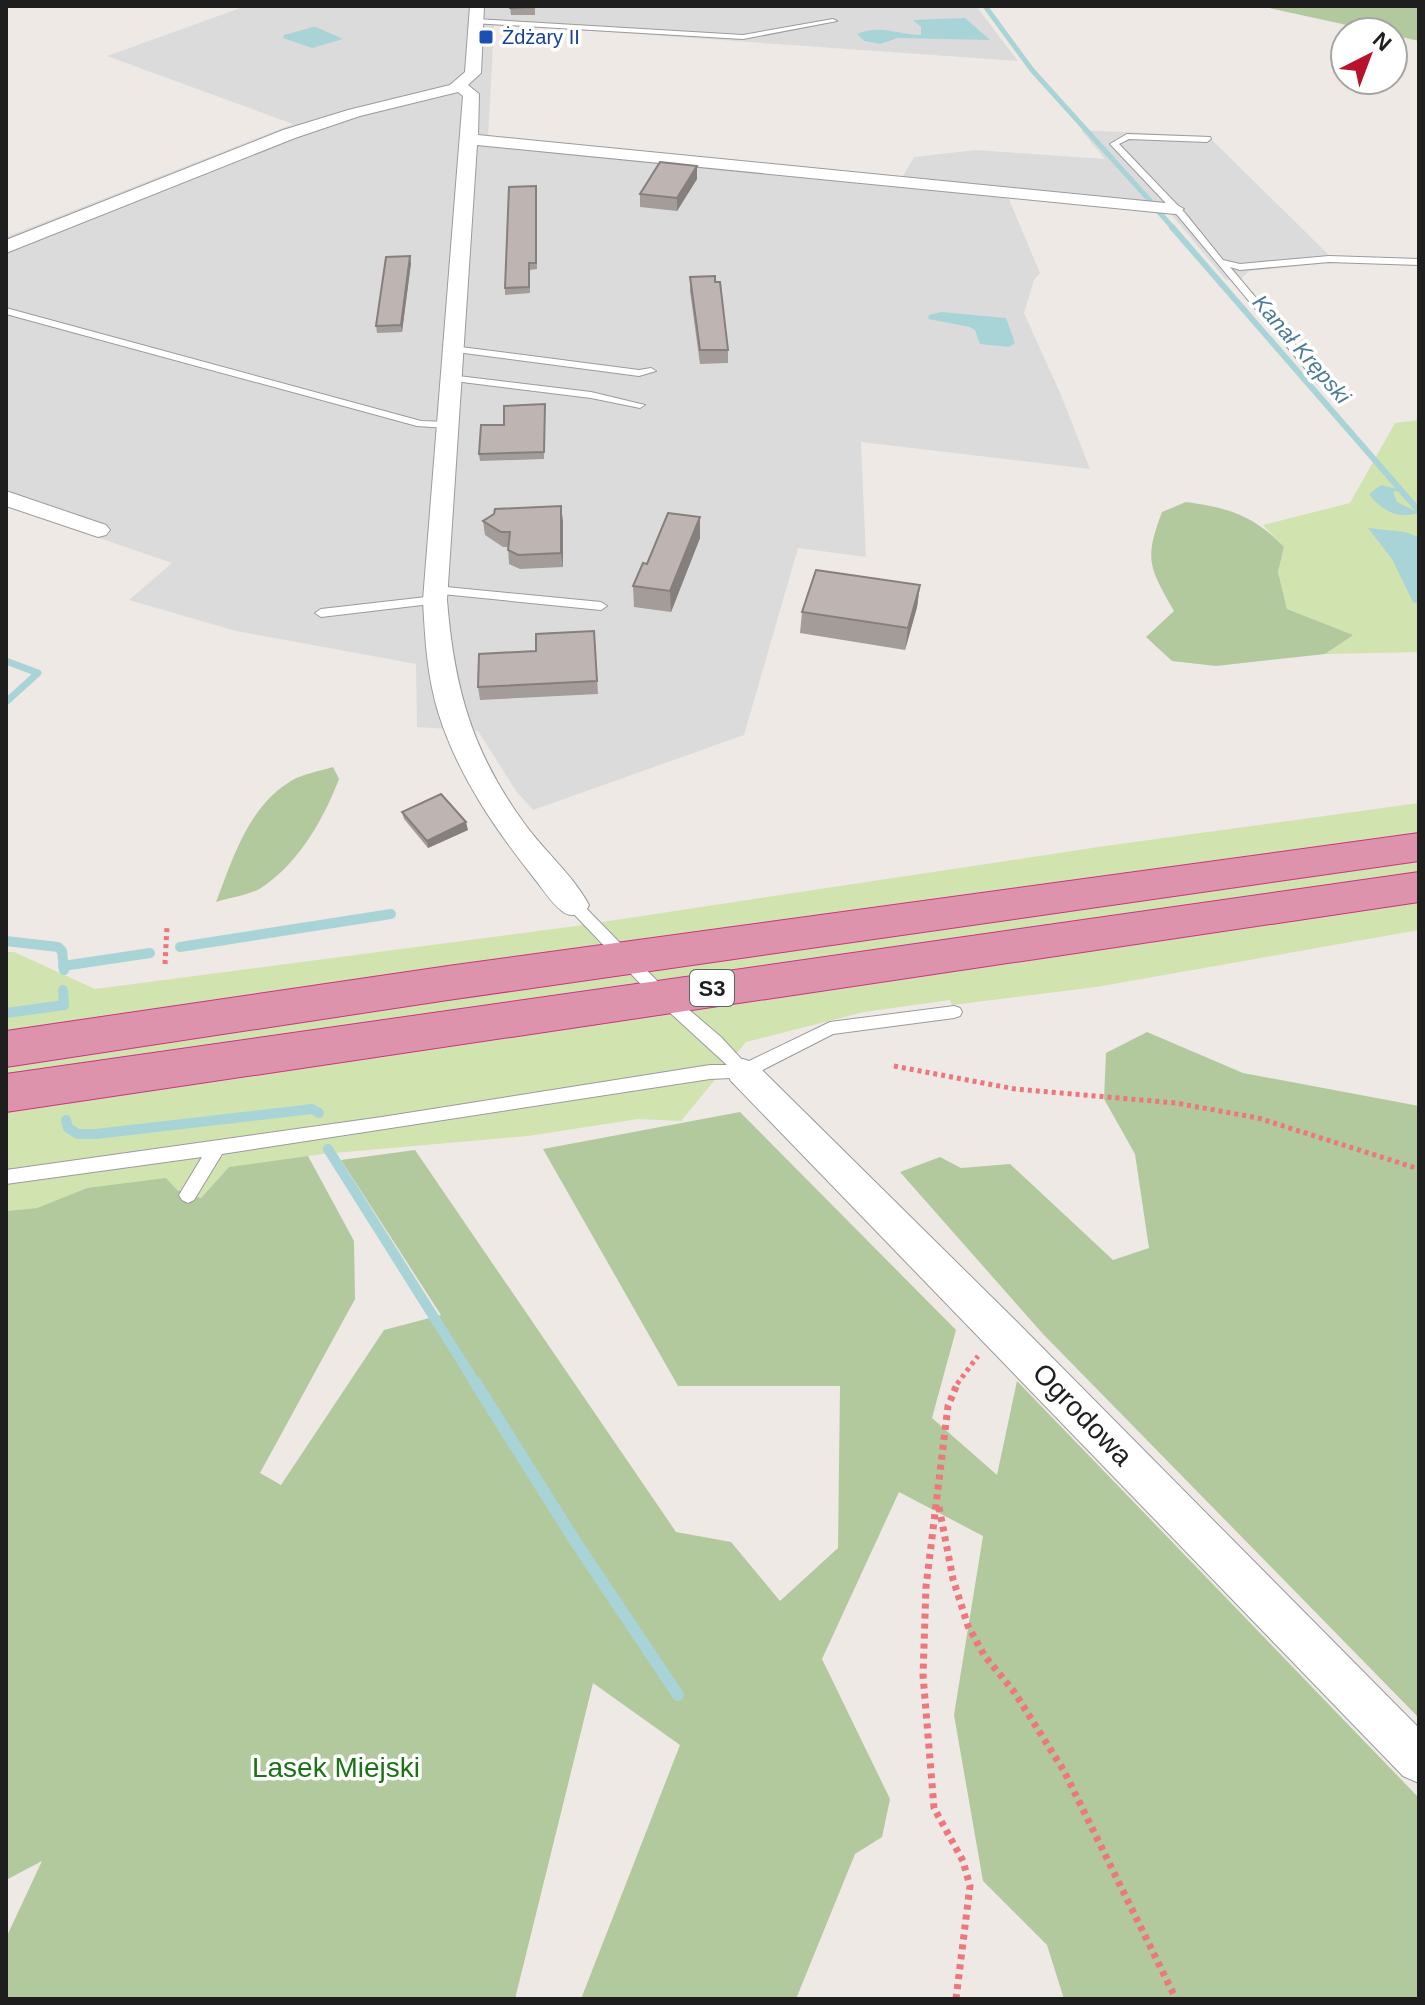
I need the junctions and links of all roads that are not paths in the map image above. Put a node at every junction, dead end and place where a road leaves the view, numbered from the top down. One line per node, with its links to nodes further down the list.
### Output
1 (477, 13): 2 (lane); 3 (street)
2 (833, 21)
3 (459, 86): 4 (street); 7 (street)
4 (469, 139): 6 (street); 11 (street)
5 (1207, 139): 6 (lane)
6 (1175, 209): 8 (lane)
7 (6, 247)
8 (1220, 262): 9 (lane); 14 (lane)
9 (1419, 262)
10 (6, 311): 16 (lane)
11 (453, 349): 12 (lane); 13 (street)
12 (651, 371)
13 (450, 378): 15 (lane); 16 (street)
14 (1322, 382)
15 (640, 405)
16 (448, 425): 19 (street)
17 (6, 498): 18 (street)
18 (98, 530)
19 (435, 595): 20 (lane); 21 (lane); 24 (street)
20 (601, 606)
21 (321, 613)
22 (1419, 847): 25 (highway, S3)
23 (1419, 887): 26 (highway, S3)
24 (574, 905): 25 (lane)
25 (625, 958): 26 (lane); 28 (highway, S3)
26 (661, 995): 29 (lane); 30 (highway, S3)
27 (954, 1012): 29 (lane)
28 (6, 1049)
29 (743, 1072): 31 (lane); 34 (street, Ogrodowa)
30 (6, 1093)
31 (216, 1148): 32 (lane); 33 (lane)
32 (6, 1177)
33 (188, 1195)
34 (1419, 1760)

